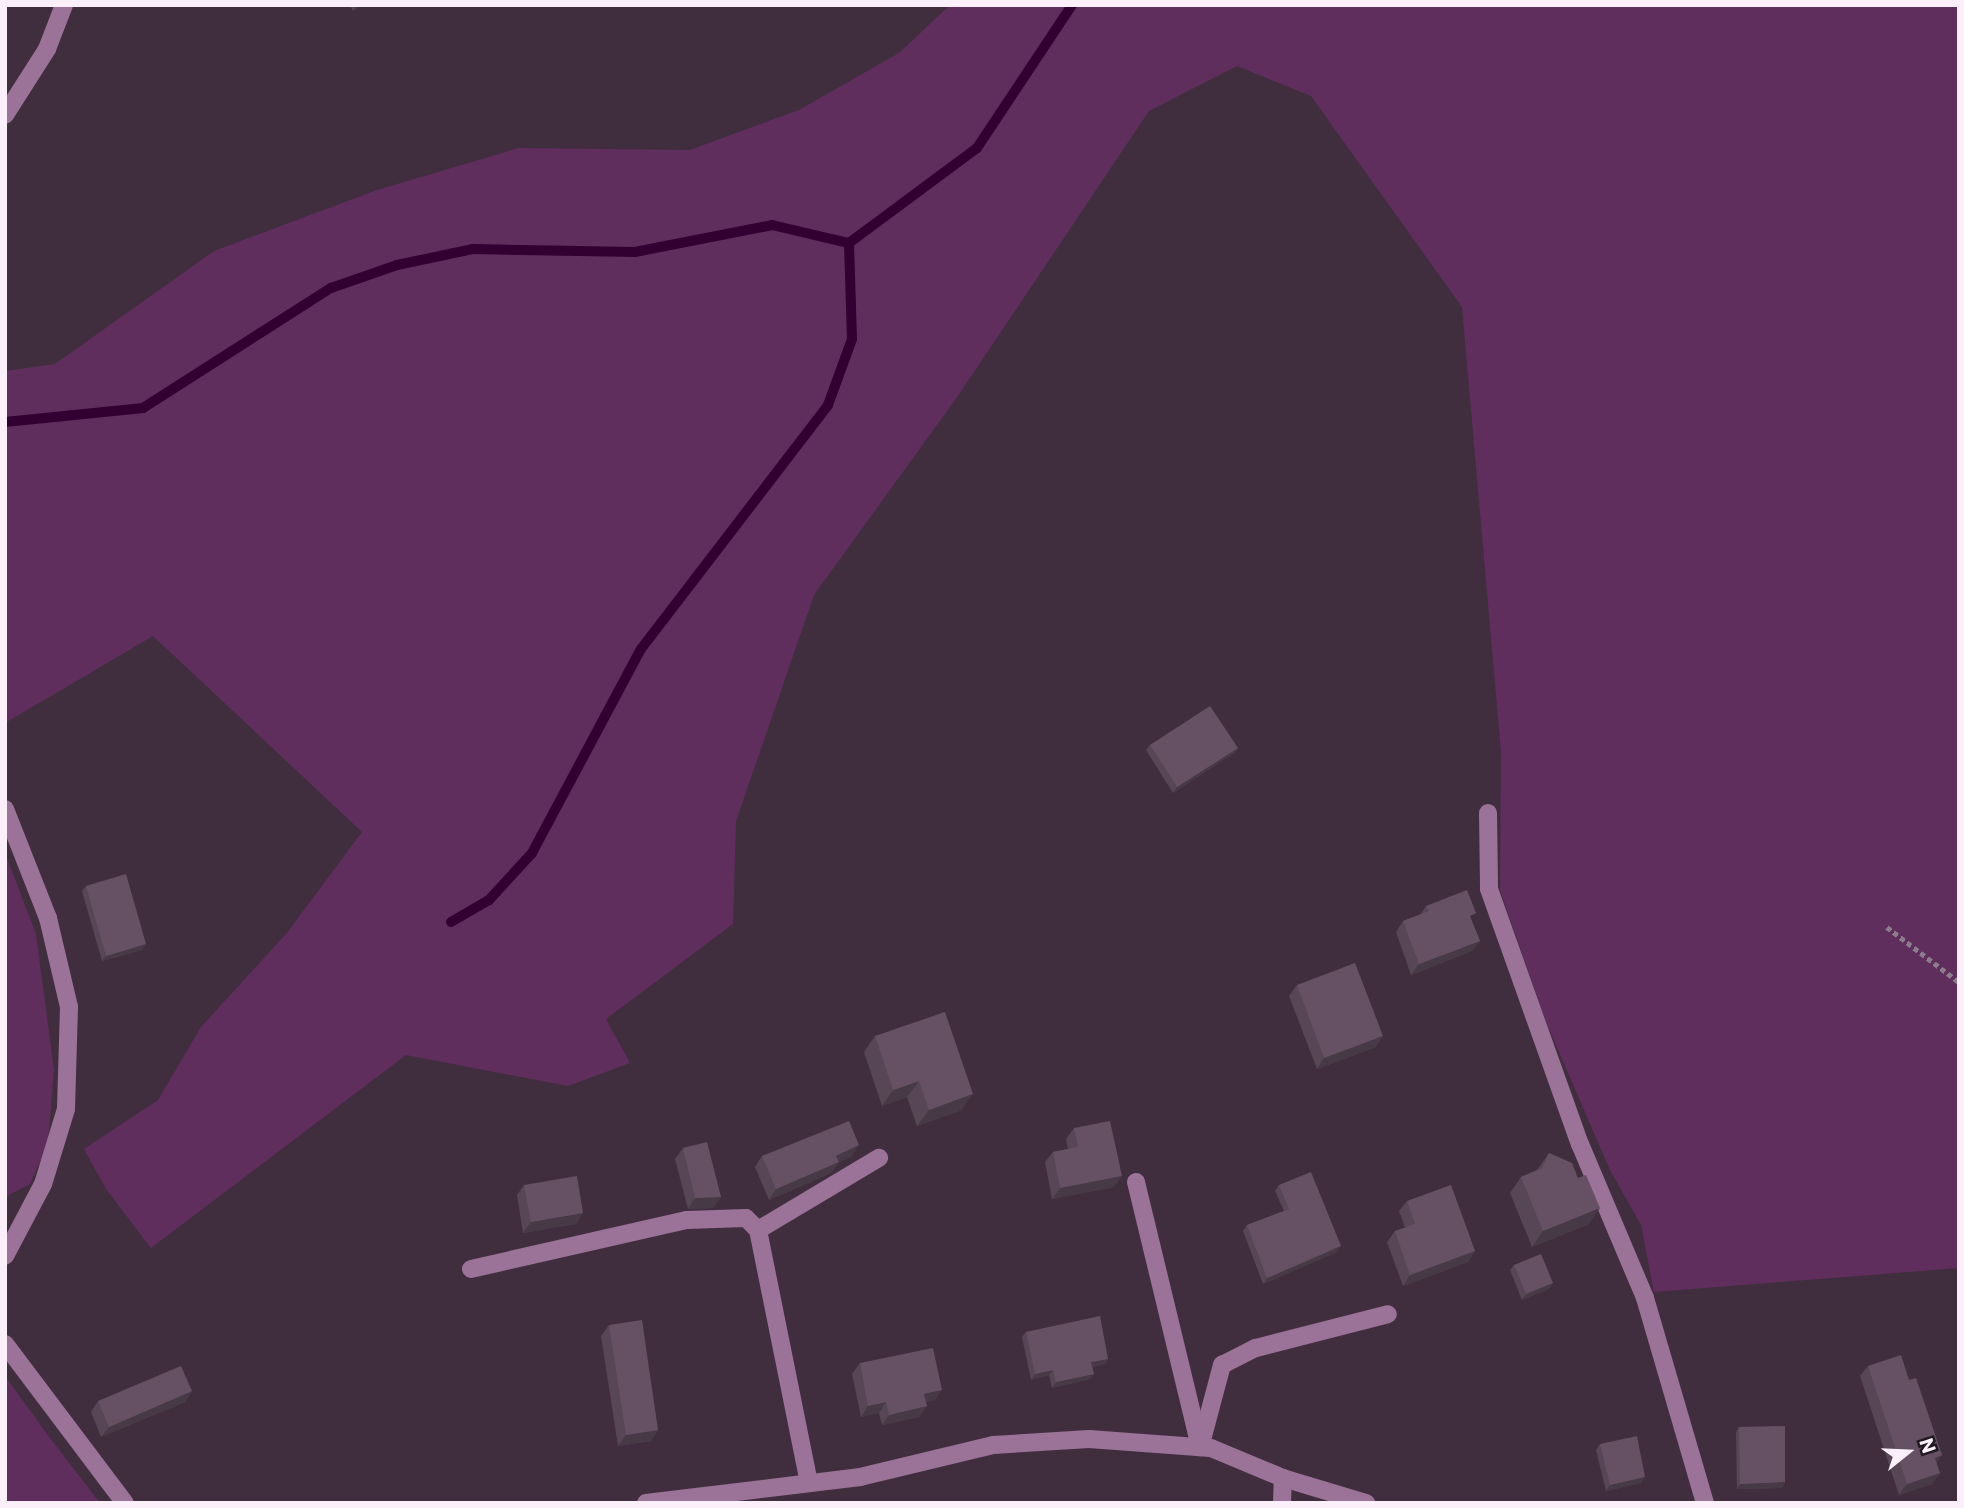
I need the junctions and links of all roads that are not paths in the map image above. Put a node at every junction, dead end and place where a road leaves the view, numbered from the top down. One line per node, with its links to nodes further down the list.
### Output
1 (64, 5): 2 (street)
2 (5, 115)
3 (5, 809): 8 (street)
4 (1488, 813): 19 (street)
5 (879, 1158): 7 (street)
6 (1136, 1182): 12 (street)
7 (758, 1230): 9 (street); 14 (street)
8 (5, 1256)
9 (471, 1269)
10 (1388, 1314): 12 (street)
11 (5, 1344): 15 (street)
12 (1200, 1447): 13 (street); 14 (street)
13 (1283, 1478): 17 (street); 18 (street)
14 (809, 1483): 16 (street)
15 (125, 1503)
16 (646, 1503)
17 (1282, 1503)
18 (1366, 1503)
19 (1705, 1503)

